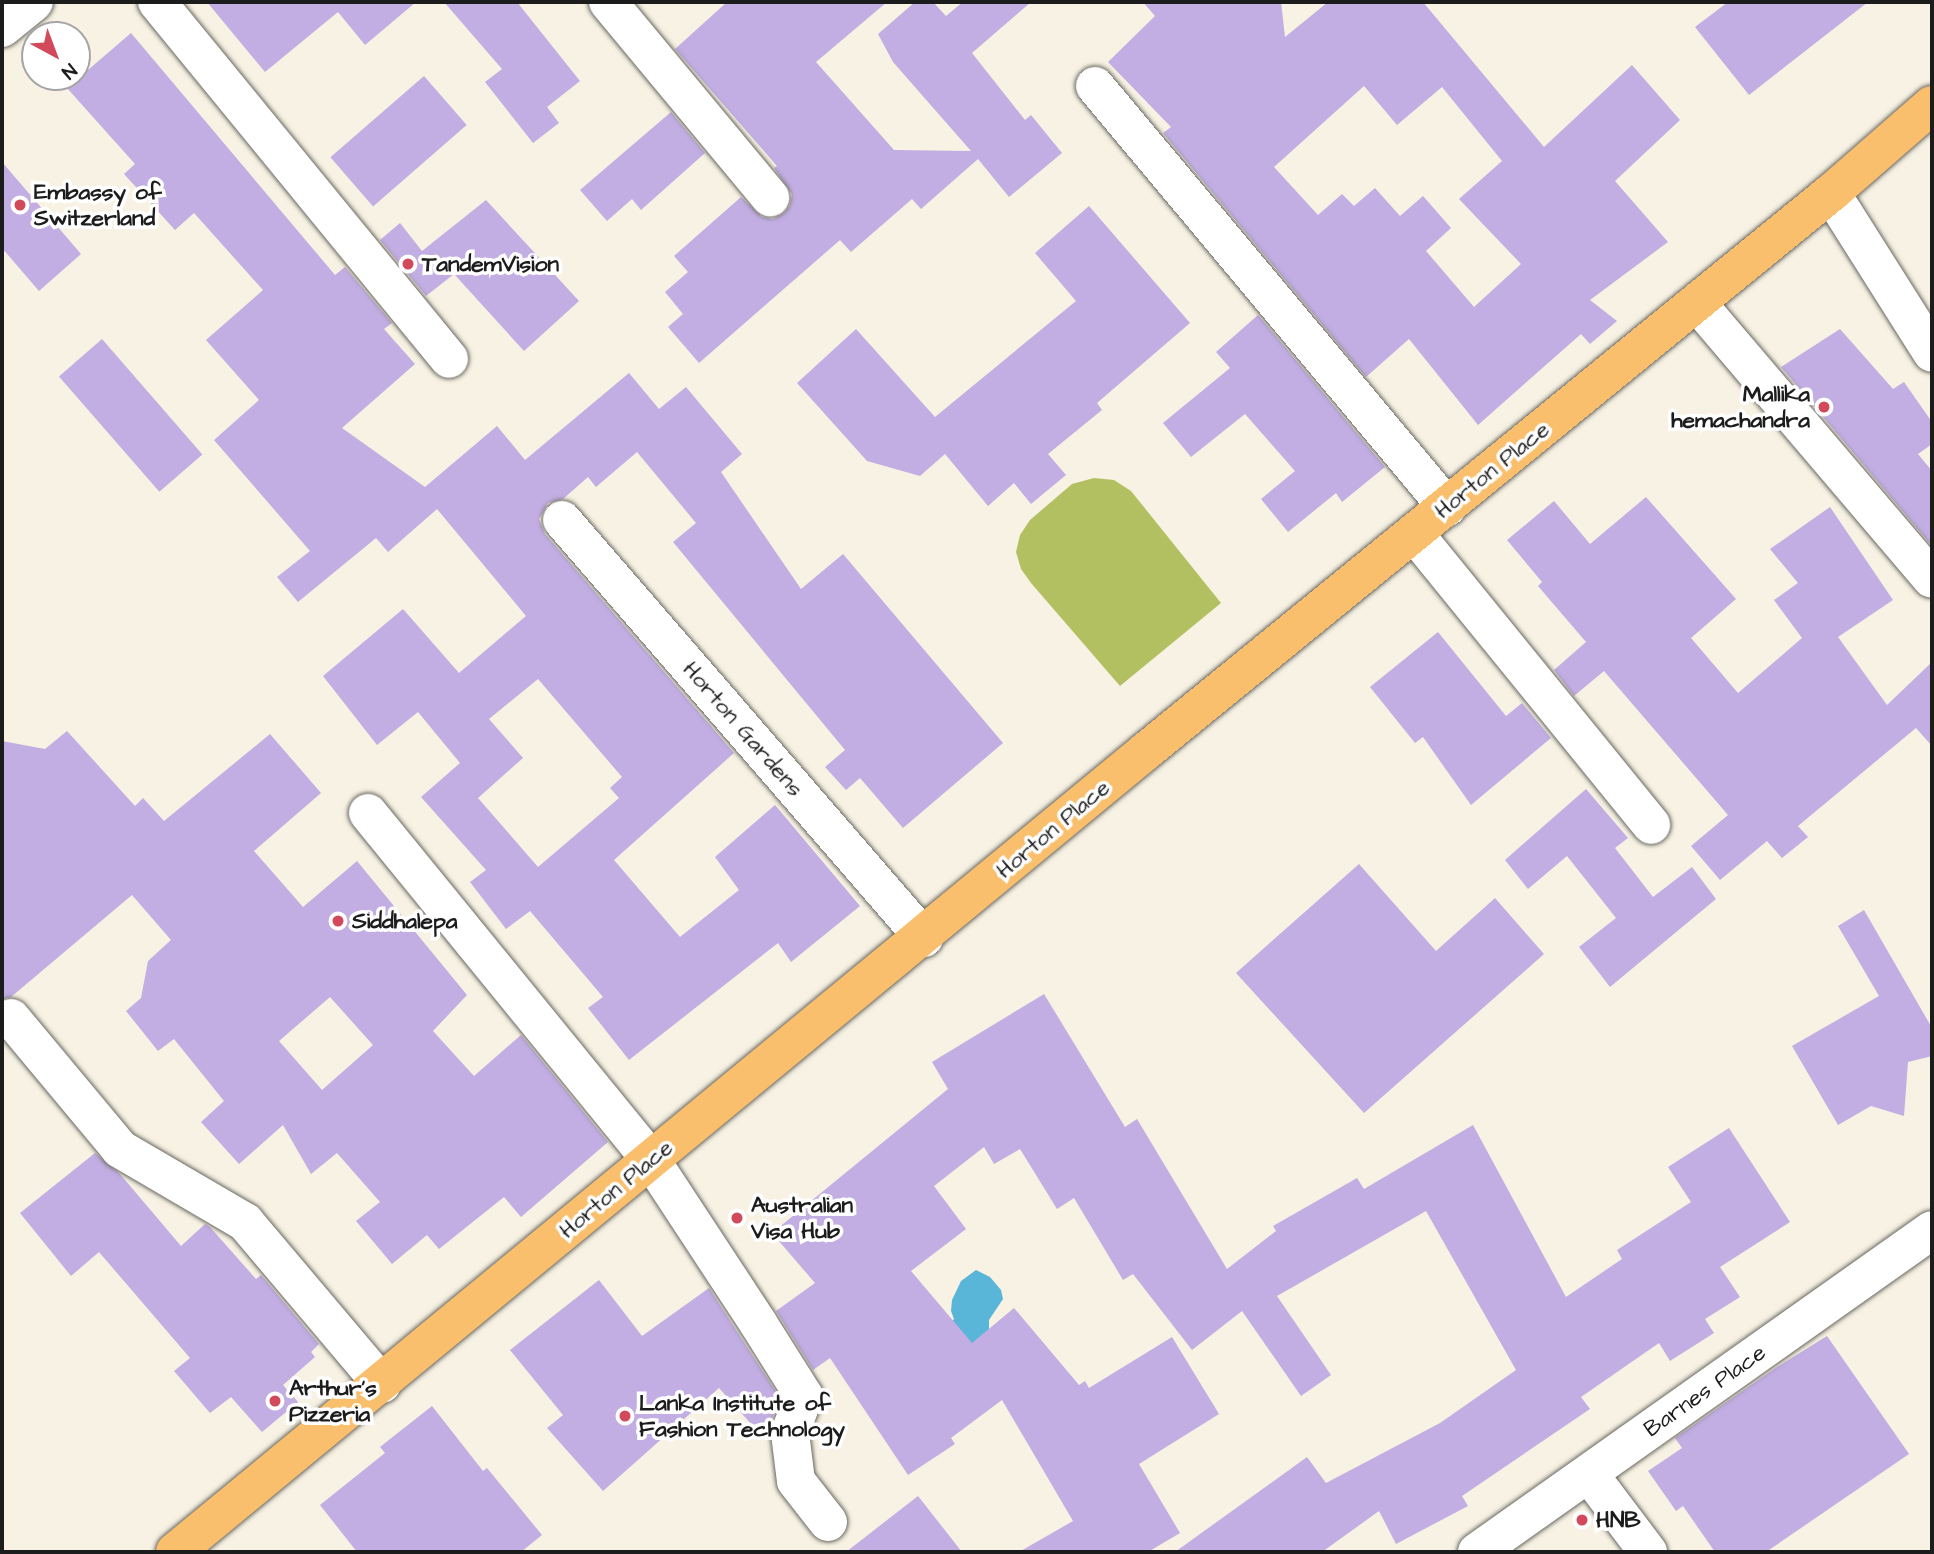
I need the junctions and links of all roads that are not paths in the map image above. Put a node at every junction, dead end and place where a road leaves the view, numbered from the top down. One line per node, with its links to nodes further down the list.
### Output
1 (34, 2): 4 (street)
2 (157, 2): 11 (street)
3 (608, 2): 8 (street)
4 (2, 29)
5 (1095, 86): 12 (street)
6 (1932, 105): 7 (highway, Horton Place)
7 (1831, 193): 9 (highway, Horton Place); 10 (street)
8 (769, 197)
9 (1697, 303): 12 (highway, Horton Place); 15 (street)
10 (1932, 353)
11 (449, 359)
12 (1447, 507): 14 (highway, Horton Place)
13 (562, 520): 18 (street, Horton Gardens)
14 (1414, 533): 17 (street); 18 (highway, Horton Place)
15 (1932, 579)
16 (368, 813): 20 (street)
17 (1651, 825)
18 (924, 938): 20 (highway, Horton Place)
19 (11, 1018): 22 (street)
20 (651, 1160): 22 (highway, Horton Place); 24 (street)
21 (1932, 1230): 23 (street, Barnes Place)
22 (382, 1384): 25 (highway, Horton Place)
23 (1589, 1474): 26 (street, Barnes Place); 27 (street)
24 (828, 1522)
25 (175, 1552)
26 (1478, 1552)
27 (1648, 1552)

